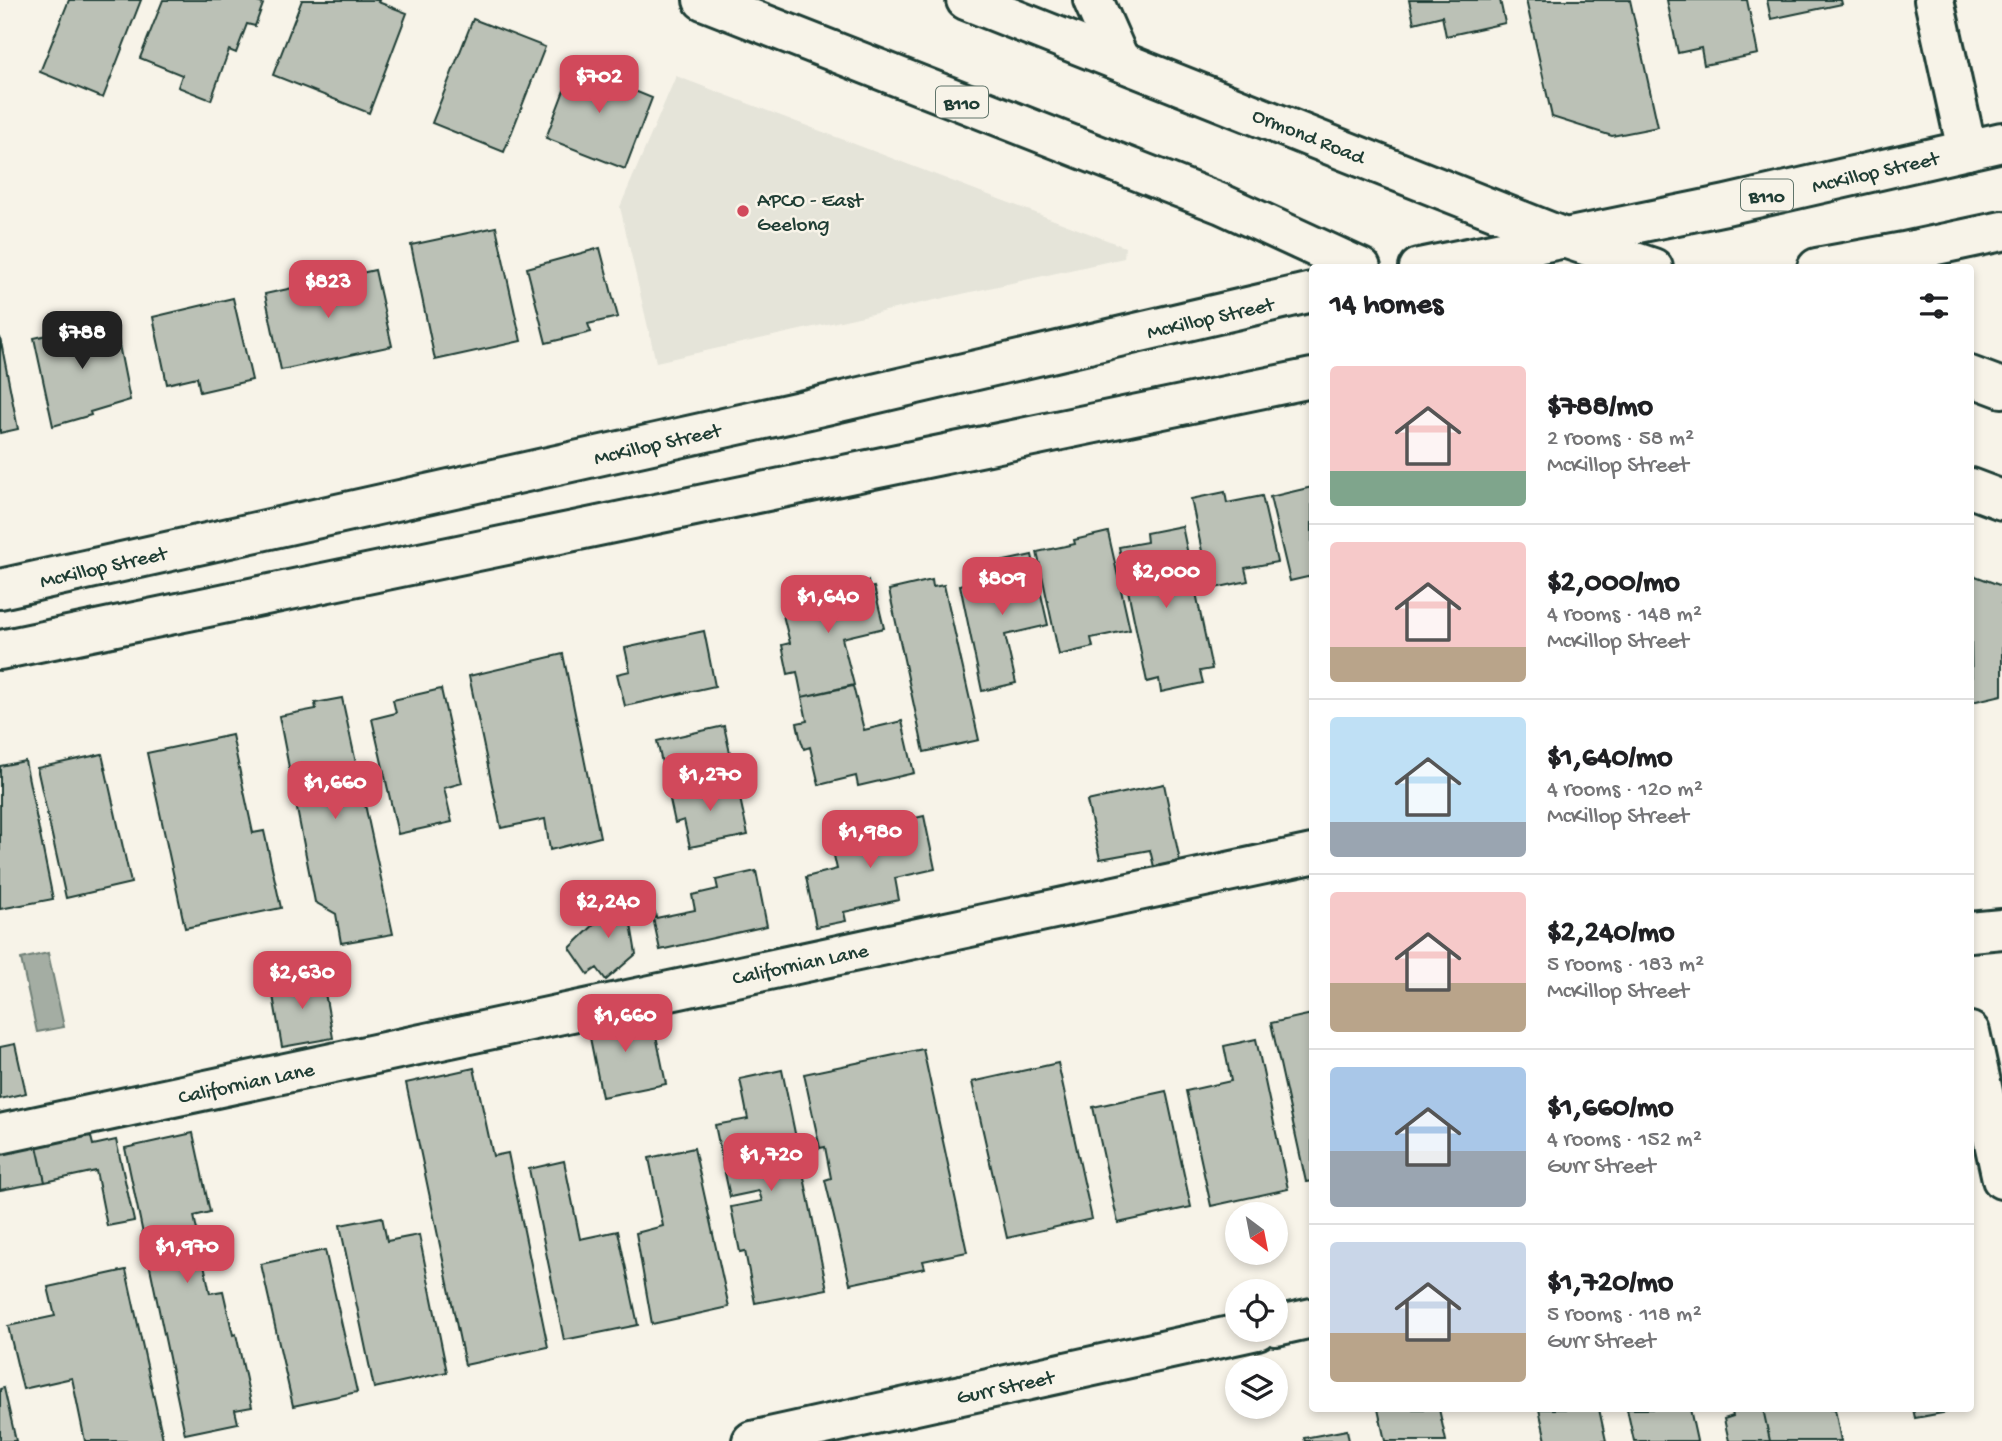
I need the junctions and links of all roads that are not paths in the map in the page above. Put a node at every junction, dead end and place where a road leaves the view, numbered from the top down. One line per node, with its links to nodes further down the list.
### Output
1 (703, 0): 9 (main road, B110)
2 (966, 0): 5 (main road, Ormond Road)
3 (1093, 0): 5 (main road)
4 (1934, 0): 6 (main road)
5 (1118, 59): 8 (main road, Ormond Road)
6 (1985, 146): 8 (main road, McKillop Street / B110)
7 (2002, 230): 12 (main road)
8 (1567, 239): 10 (main road, McKillop Street); 11 (main road, Ormond Road)
9 (1352, 264)
10 (1439, 264)
11 (1641, 264)
12 (1838, 264)
13 (1309, 293): 19 (main road, McKillop Street)
14 (1974, 378): 16 (main road)
15 (1309, 379): 20 (main road)
16 (2002, 388)
17 (1974, 490): 18 (main road)
18 (2002, 500)
19 (0, 589)
20 (0, 650)
21 (1309, 855): 25 (main road, Californian Lane)
22 (2002, 929): 23 (main road)
23 (1974, 932)
24 (1974, 1059): 26 (main road)
25 (0, 1134)
26 (1991, 1173)
27 (1309, 1319): 28 (main road)
28 (1288, 1323)
29 (1225, 1337): 30 (main road, Gurr Street)
30 (752, 1441)

